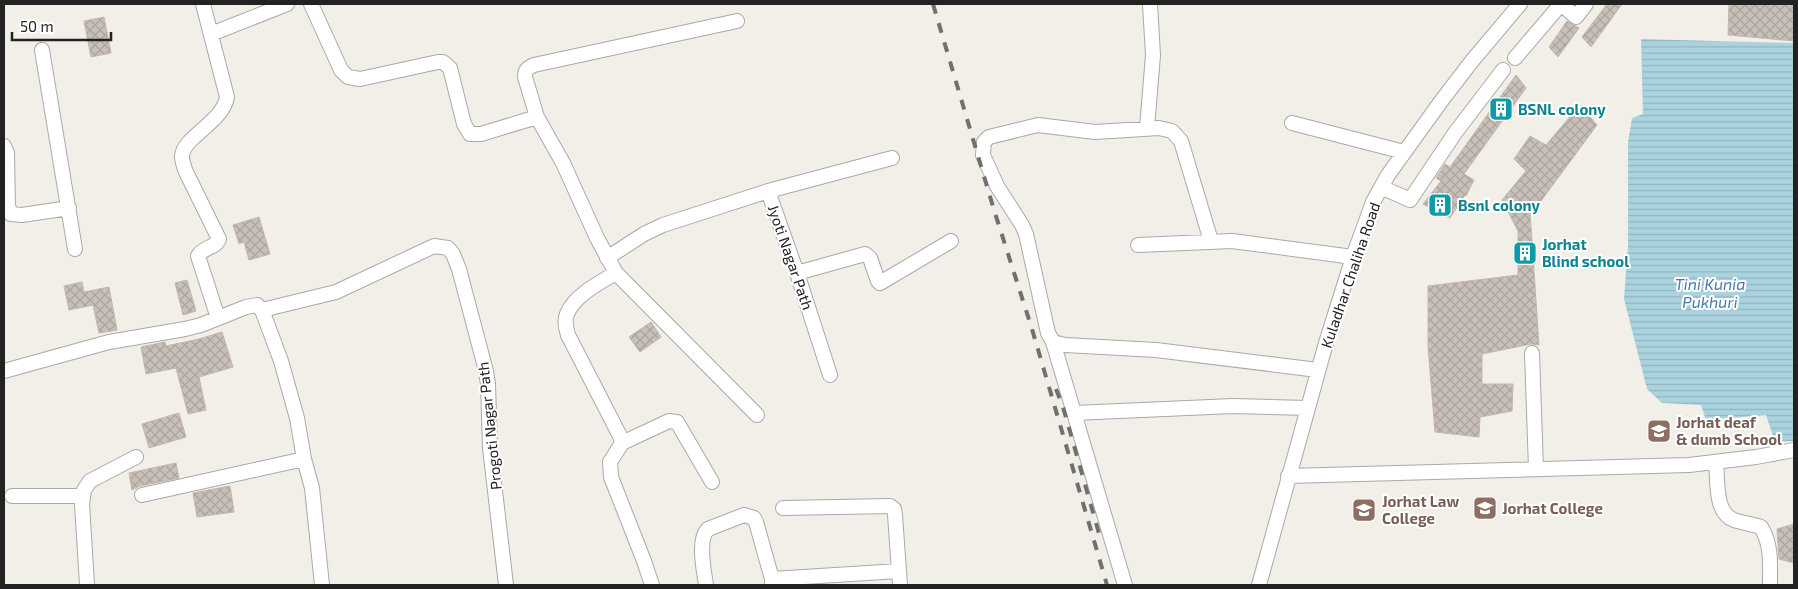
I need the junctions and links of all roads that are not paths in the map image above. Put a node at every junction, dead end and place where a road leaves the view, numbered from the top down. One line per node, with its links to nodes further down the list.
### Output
1 (202, 4): 9 (street)
2 (288, 4): 9 (street)
3 (311, 4): 13 (street)
4 (1150, 4): 15 (street)
5 (1520, 4): 17 (street, Kuladhar Chaliha Road)
6 (1561, 4): 7 (street); 11 (street)
7 (1586, 4)
8 (736, 21): 13 (street)
9 (211, 34): 31 (street)
10 (42, 50): 21 (street)
11 (1515, 58)
12 (1503, 70): 19 (street)
13 (536, 117): 27 (street)
14 (1292, 123): 17 (street)
15 (1148, 128): 23 (street); 32 (street)
16 (4, 146): 21 (street)
17 (1404, 152): 19 (street, Kuladhar Chaliha Road)
18 (892, 158): 20 (street)
19 (1381, 187): 26 (street, Kuladhar Chaliha Road)
20 (768, 191): 27 (street, Jyoti Nagar Path); 29 (street, Jyoti Nagar Path)
21 (68, 208): 25 (street)
22 (951, 241): 29 (street)
23 (1211, 241): 24 (street); 26 (street)
24 (1138, 245)
25 (75, 249)
26 (1352, 257): 35 (street, Kuladhar Chaliha Road)
27 (607, 258): 28 (street)
28 (616, 273): 39 (street); 40 (street)
29 (797, 273): 36 (street, Jyoti Nagar Path)
30 (262, 310): 31 (street); 43 (street); 56 (street, Progoti Nagar Path)
31 (218, 318): 34 (street)
32 (1053, 342): 35 (street); 38 (street)
33 (1532, 353): 45 (street)
34 (4, 370)
35 (1318, 370): 37 (street, Kuladhar Chaliha Road)
36 (830, 375)
37 (1308, 408): 38 (street); 46 (street, Kuladhar Chaliha Road)
38 (1074, 413): 60 (street)
39 (757, 415)
40 (622, 443): 47 (street); 57 (street)
41 (1794, 450): 44 (street)
42 (136, 457): 50 (street)
43 (304, 459): 48 (street); 55 (street)
44 (1716, 463): 45 (street); 62 (street)
45 (1536, 469): 46 (street)
46 (1288, 476): 61 (street, Kuladhar Chaliha Road)
47 (712, 482)
48 (142, 495)
49 (12, 496): 50 (street)
50 (82, 496): 54 (street)
51 (783, 508): 52 (street)
52 (899, 571): 53 (street); 59 (street)
53 (772, 582): 58 (street)
54 (87, 585)
55 (322, 585)
56 (506, 585)
57 (652, 585)
58 (706, 585)
59 (900, 585)
60 (1125, 585)
61 (1259, 585)
62 (1770, 585)

